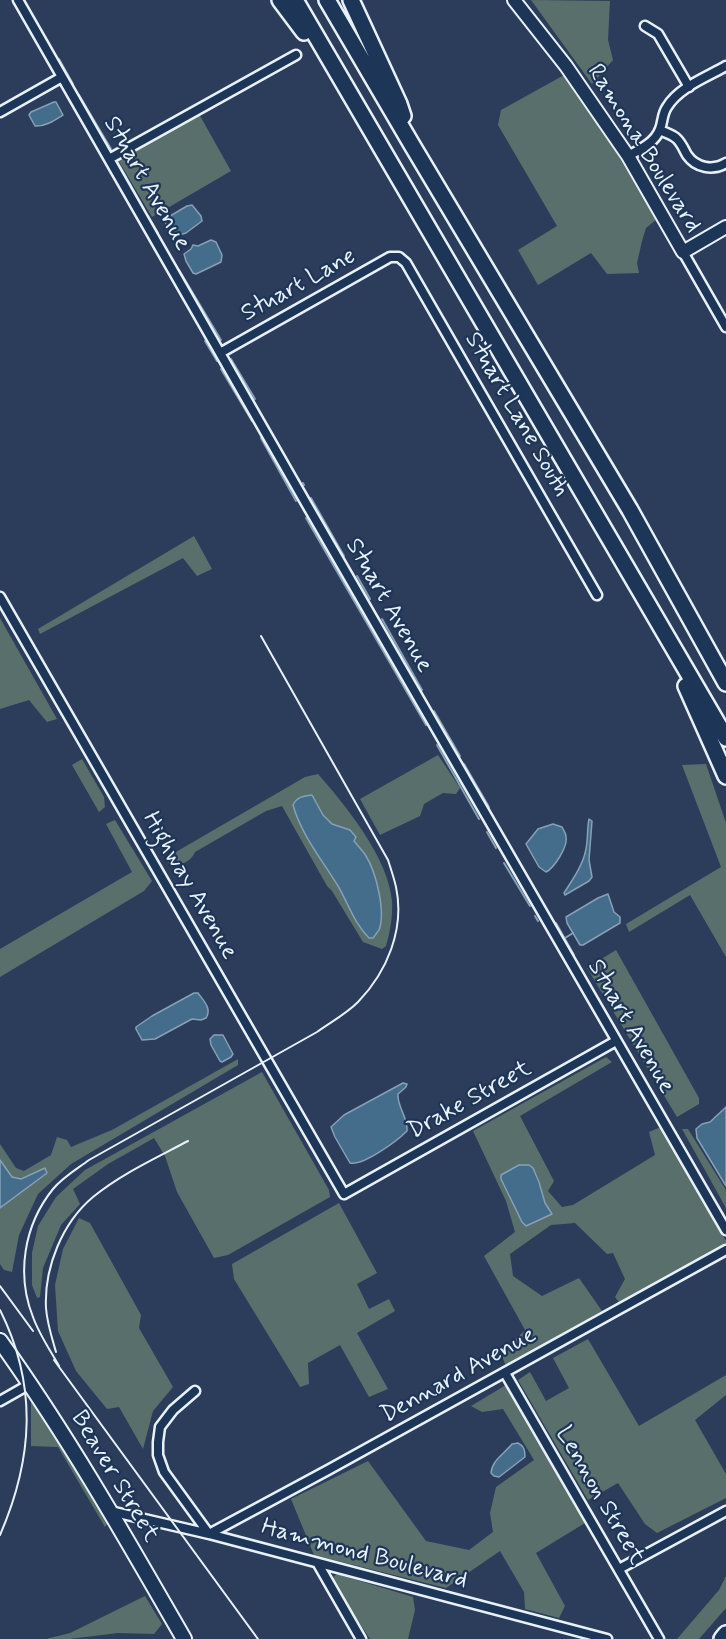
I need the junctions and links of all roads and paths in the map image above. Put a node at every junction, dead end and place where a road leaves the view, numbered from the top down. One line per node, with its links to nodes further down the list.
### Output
1 (18, 0): 10 (street, Stuart Avenue)
2 (280, 0): 12 (highway)
3 (295, 0): 12 (highway)
4 (327, 0): 15 (highway)
5 (351, 0): 15 (highway)
6 (514, 0): 16 (street, Ramona Boulevard)
7 (645, 26): 11 (street)
8 (296, 55): 17 (street)
9 (726, 66): 11 (street)
10 (62, 77): 13 (street); 17 (street, Stuart Avenue)
11 (689, 87): 14 (street)
12 (352, 98): 26 (highway)
13 (0, 112)
14 (660, 130): 16 (street); 18 (street)
15 (411, 145): 27 (highway)
16 (628, 156): 20 (street, Ramona Boulevard)
17 (109, 159): 23 (street, Stuart Avenue)
18 (726, 163)
19 (726, 227): 20 (street)
20 (683, 252): 22 (street, Ramona Boulevard)
21 (399, 258): 23 (street, Stuart Lane); 24 (street, Stuart Lane South)
22 (726, 327)
23 (220, 353): 30 (street, Stuart Avenue)
24 (597, 595)
25 (0, 597): 31 (street, Highway Avenue)
26 (671, 643): 28 (highway); 29 (highway)
27 (726, 683)
28 (726, 738)
29 (726, 776)
30 (616, 1041): 31 (street, Drake Street); 32 (street, Stuart Avenue)
31 (344, 1194)
32 (726, 1230)
33 (726, 1250): 35 (street, Dennard Avenue)
34 (0, 1341): 36 (main road, Beaver Street)
35 (505, 1373): 41 (street, Dennard Avenue); 43 (street, Lennon Street)
36 (30, 1384): 38 (street); 39 (main road, Beaver Street)
37 (195, 1391): 41 (street)
38 (0, 1401)
39 (110, 1511): 41 (street, Hammond Boulevard); 45 (main road, Beaver Street)
40 (726, 1511): 43 (street)
41 (209, 1534): 42 (street, Hammond Boulevard)
42 (318, 1564): 46 (street); 47 (street, Hammond Boulevard)
43 (619, 1569): 48 (street, Lennon Street)
44 (726, 1634): 49 (highway)
45 (184, 1639)
46 (361, 1639)
47 (607, 1639)
48 (658, 1639)
49 (722, 1639)

